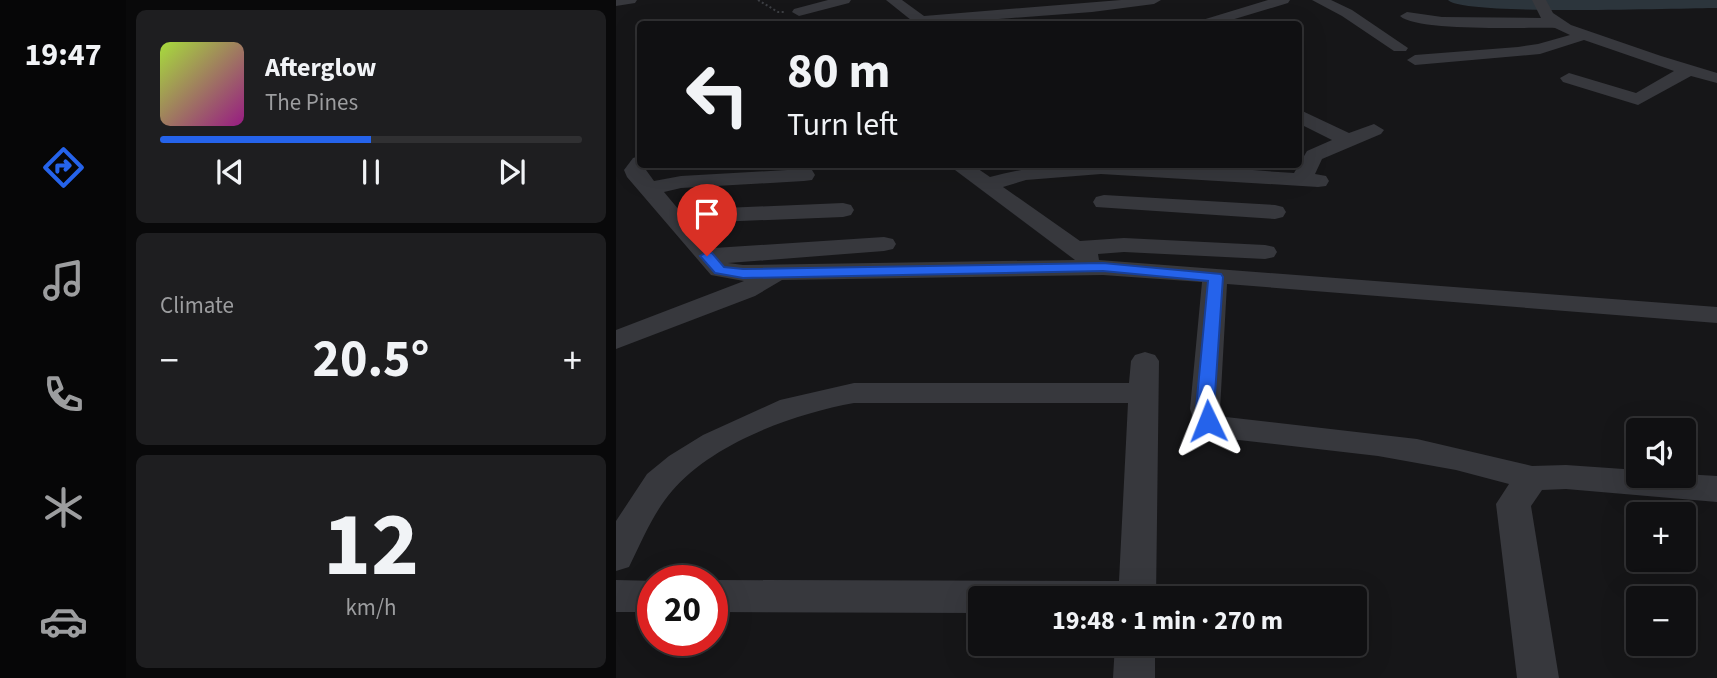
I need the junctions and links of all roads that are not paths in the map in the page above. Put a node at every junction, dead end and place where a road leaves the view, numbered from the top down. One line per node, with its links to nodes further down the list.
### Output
1 (630, 0): 8 (street)
2 (893, 0): 13 (street)
3 (951, 0): 13 (street)
4 (1154, 0): 10 (street)
5 (1283, 0): 14 (street)
6 (1319, 0): 17 (street)
7 (838, 1): 11 (street)
8 (616, 2)
9 (1540, 3): 15 (street)
10 (1079, 4): 13 (street)
11 (799, 12)
12 (1406, 16): 15 (street)
13 (971, 17)
14 (1214, 21)
15 (1556, 23): 16 (street)
16 (1584, 35): 18 (street); 19 (street)
17 (1400, 48)
18 (1415, 60)
19 (1688, 70): 20 (street); 21 (street)
20 (1569, 78)
21 (1717, 78)
22 (1302, 117): 24 (street)
23 (1374, 130): 24 (street)
24 (1347, 140): 30 (street)
25 (637, 167): 35 (street)
26 (698, 168): 33 (street)
27 (963, 168): 34 (street)
28 (1041, 168): 34 (street)
29 (1101, 168): 36 (street)
30 (1130, 168)
31 (766, 171): 32 (street); 33 (street)
32 (803, 176)
33 (681, 182): 35 (street)
34 (986, 185): 43 (street)
35 (649, 189): 39 (street)
36 (1104, 202): 38 (street); 43 (street)
37 (842, 210): 39 (street)
38 (1275, 212)
39 (673, 217): 42 (street)
40 (884, 244): 42 (street)
41 (1265, 252): 43 (street)
42 (707, 256): 44 (street)
43 (1102, 256): 44 (street); 45 (street)
44 (777, 273): 47 (street)
45 (1216, 277): 46 (street); 48 (street)
46 (1717, 315)
47 (616, 340)
48 (1532, 478): 49 (street); 58 (street)
49 (1717, 489)
50 (616, 556): 51 (street)
51 (1137, 586)
52 (616, 596): 53 (street)
53 (637, 596)
54 (728, 596): 55 (street)
55 (968, 597)
56 (1135, 656): 57 (street)
57 (1134, 678)
58 (1538, 678)

